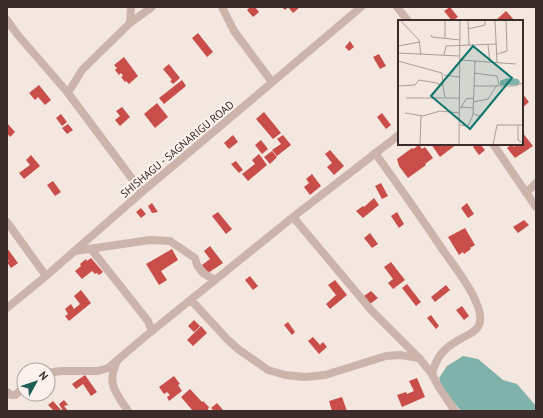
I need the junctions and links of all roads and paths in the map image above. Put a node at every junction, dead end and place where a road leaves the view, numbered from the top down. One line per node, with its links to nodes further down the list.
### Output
1 (131, 7): 8 (street)
2 (152, 7): 8 (street)
3 (222, 7): 9 (street)
4 (361, 7): 9 (street, SHISHAGU - SAGNARIGU ROAD)
5 (397, 7): 7 (street)
6 (7, 20): 10 (street)
7 (407, 20)
8 (130, 23): 10 (street)
9 (272, 82): 15 (street, SHISHAGU - SAGNARIGU ROAD)
10 (68, 93): 15 (street)
11 (398, 136): 13 (street)
12 (493, 145): 16 (street)
13 (375, 153): 18 (street); 30 (street)
14 (536, 183): 16 (street)
15 (142, 192): 21 (street, SHISHAGU - SAGNARIGU ROAD)
16 (526, 192): 17 (street)
17 (536, 207)
18 (293, 217): 23 (street); 27 (street)
19 (7, 222): 22 (street)
20 (91, 249): 21 (street); 23 (street); 26 (street)
21 (74, 251): 22 (street, SHISHAGU - SAGNARIGU ROAD)
22 (46, 276): 25 (street, SHISHAGU - SAGNARIGU ROAD)
23 (215, 280): 24 (street)
24 (191, 300): 26 (street); 27 (street)
25 (7, 308)
26 (152, 331): 28 (street)
27 (419, 358): 30 (street)
28 (118, 361): 29 (street); 33 (street)
29 (56, 372)
30 (432, 374): 34 (street)
31 (7, 392): 32 (street)
32 (16, 394)
33 (128, 411)
34 (455, 411)

